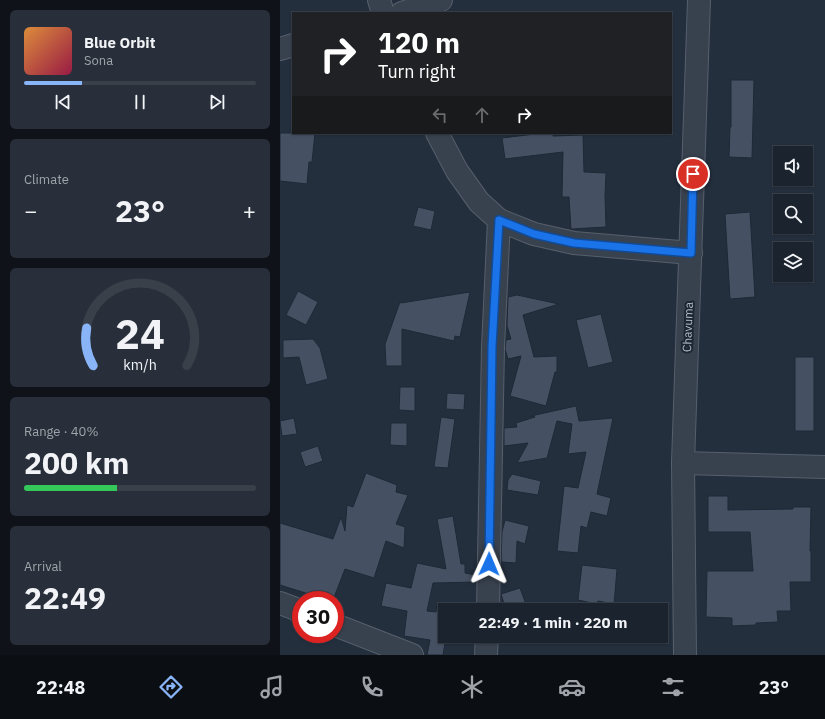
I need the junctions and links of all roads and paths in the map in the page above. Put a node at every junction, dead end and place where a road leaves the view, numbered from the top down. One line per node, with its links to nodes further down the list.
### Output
1 (379, 0): 4 (street)
2 (441, 0): 5 (street)
3 (699, 0): 10 (street, Chavuma)
4 (383, 12)
5 (405, 12)
6 (292, 45): 7 (street)
7 (280, 49)
8 (438, 134): 9 (street)
9 (499, 220): 10 (street); 14 (street)
10 (691, 253): 11 (street, Chavuma)
11 (683, 463): 12 (street); 20 (street, Chavuma)
12 (825, 467)
13 (280, 603): 15 (street)
14 (488, 603)
15 (292, 608)
16 (344, 629): 18 (street)
17 (487, 643): 19 (street)
18 (412, 655)
19 (486, 655)
20 (684, 655)

